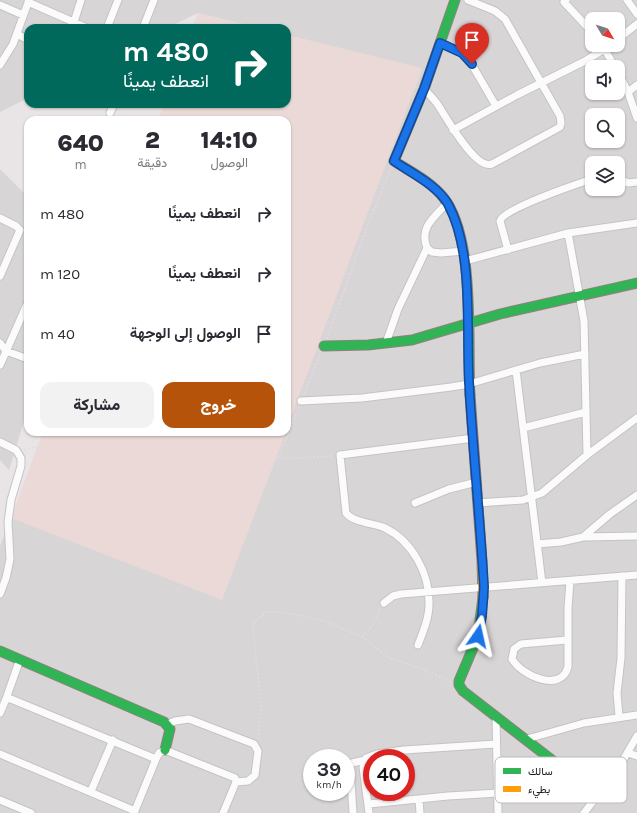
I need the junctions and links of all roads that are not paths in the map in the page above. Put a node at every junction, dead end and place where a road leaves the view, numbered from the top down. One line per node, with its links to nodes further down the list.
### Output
1 (81, 0): 12 (street)
2 (118, 0): 14 (street)
3 (154, 0): 15 (street)
4 (455, 0): 21 (street)
5 (468, 0): 24 (street)
6 (566, 0): 16 (street)
7 (627, 0): 10 (street)
8 (29, 1): 11 (street); 12 (street)
9 (0, 5): 11 (street)
10 (637, 14)
11 (23, 15): 19 (street)
12 (74, 22): 13 (street)
13 (78, 24)
14 (109, 24)
15 (145, 24)
16 (585, 24)
17 (637, 24): 18 (street)
18 (625, 33)
19 (17, 34): 20 (street); 23 (street)
20 (24, 38)
21 (440, 43): 27 (street); 29 (street)
22 (595, 52): 24 (street)
23 (0, 64)
24 (542, 82): 29 (street); 33 (street)
25 (637, 85): 28 (street)
26 (625, 86): 28 (street)
27 (424, 89): 33 (street); 37 (street)
28 (628, 92): 32 (street)
29 (496, 106): 33 (street)
30 (112, 108): 31 (street)
31 (110, 112)
32 (637, 118)
33 (453, 130)
34 (585, 182): 42 (street)
35 (625, 182): 36 (street)
36 (637, 182)
37 (447, 203): 41 (street); 43 (street)
38 (0, 218): 45 (street)
39 (637, 224): 40 (street)
40 (568, 233): 42 (street); 47 (street)
41 (428, 248): 43 (street); 51 (street)
42 (508, 250): 44 (street)
43 (464, 251): 44 (street)
44 (465, 261): 49 (street)
45 (0, 276)
46 (637, 283): 47 (street)
47 (580, 295): 49 (street); 54 (street)
48 (24, 311): 53 (street)
49 (467, 324): 51 (street); 58 (street)
50 (0, 343): 53 (street)
51 (386, 343): 52 (street)
52 (324, 346)
53 (6, 351): 55 (street); 56 (street)
54 (586, 354): 57 (street); 60 (street)
55 (24, 358)
56 (0, 365)
57 (516, 370): 58 (street); 62 (street)
58 (469, 384): 59 (street); 63 (street)
59 (301, 402)
60 (586, 412): 62 (street); 65 (street)
61 (637, 418): 65 (street)
62 (523, 428): 68 (street)
63 (474, 438): 66 (street); 79 (street)
64 (0, 442): 80 (street)
65 (587, 455): 68 (street)
66 (477, 482): 69 (street); 70 (street)
67 (637, 495): 71 (street)
68 (532, 498): 70 (street); 73 (street)
69 (415, 502)
70 (478, 503): 78 (street)
71 (583, 536): 72 (street); 73 (street)
72 (637, 536)
73 (537, 544): 77 (street)
74 (637, 575): 75 (street)
75 (622, 576): 76 (street); 90 (street)
76 (570, 581): 77 (street); 82 (street)
77 (542, 583): 78 (street)
78 (484, 587): 79 (street); 89 (street)
79 (429, 592): 81 (street); 83 (street)
80 (0, 594)
81 (384, 603)
82 (567, 640): 82 (street)
83 (418, 645)
84 (0, 651): 85 (street)
85 (20, 659): 86 (street); 91 (street)
86 (6, 699): 87 (street); 94 (street)
87 (0, 712)
88 (637, 715): 90 (street)
89 (496, 716): 93 (street); 95 (street)
90 (619, 716): 93 (street)
91 (168, 724): 97 (street); 106 (street)
92 (637, 736): 98 (street)
93 (527, 739): 102 (street)
94 (113, 740): 104 (street); 107 (street)
95 (496, 744): 96 (street); 101 (street)
96 (414, 749)
97 (165, 750): 104 (street); 106 (street)
98 (628, 753): 100 (street); 103 (street)
99 (0, 754): 107 (street)
100 (637, 756)
101 (497, 757)
102 (550, 757)
103 (625, 757)
104 (156, 759): 114 (street)
105 (363, 760): 117 (street)
106 (236, 782): 116 (street)
107 (91, 791): 114 (street)
108 (495, 794): 109 (street)
109 (419, 799): 113 (street); 119 (street)
110 (0, 800): 115 (street)
111 (368, 801): 113 (street)
112 (591, 803): 120 (street)
113 (369, 804): 118 (street)
114 (134, 812)
115 (31, 813)
116 (222, 813)
117 (353, 813)
118 (369, 813)
119 (420, 813)
120 (584, 813)

